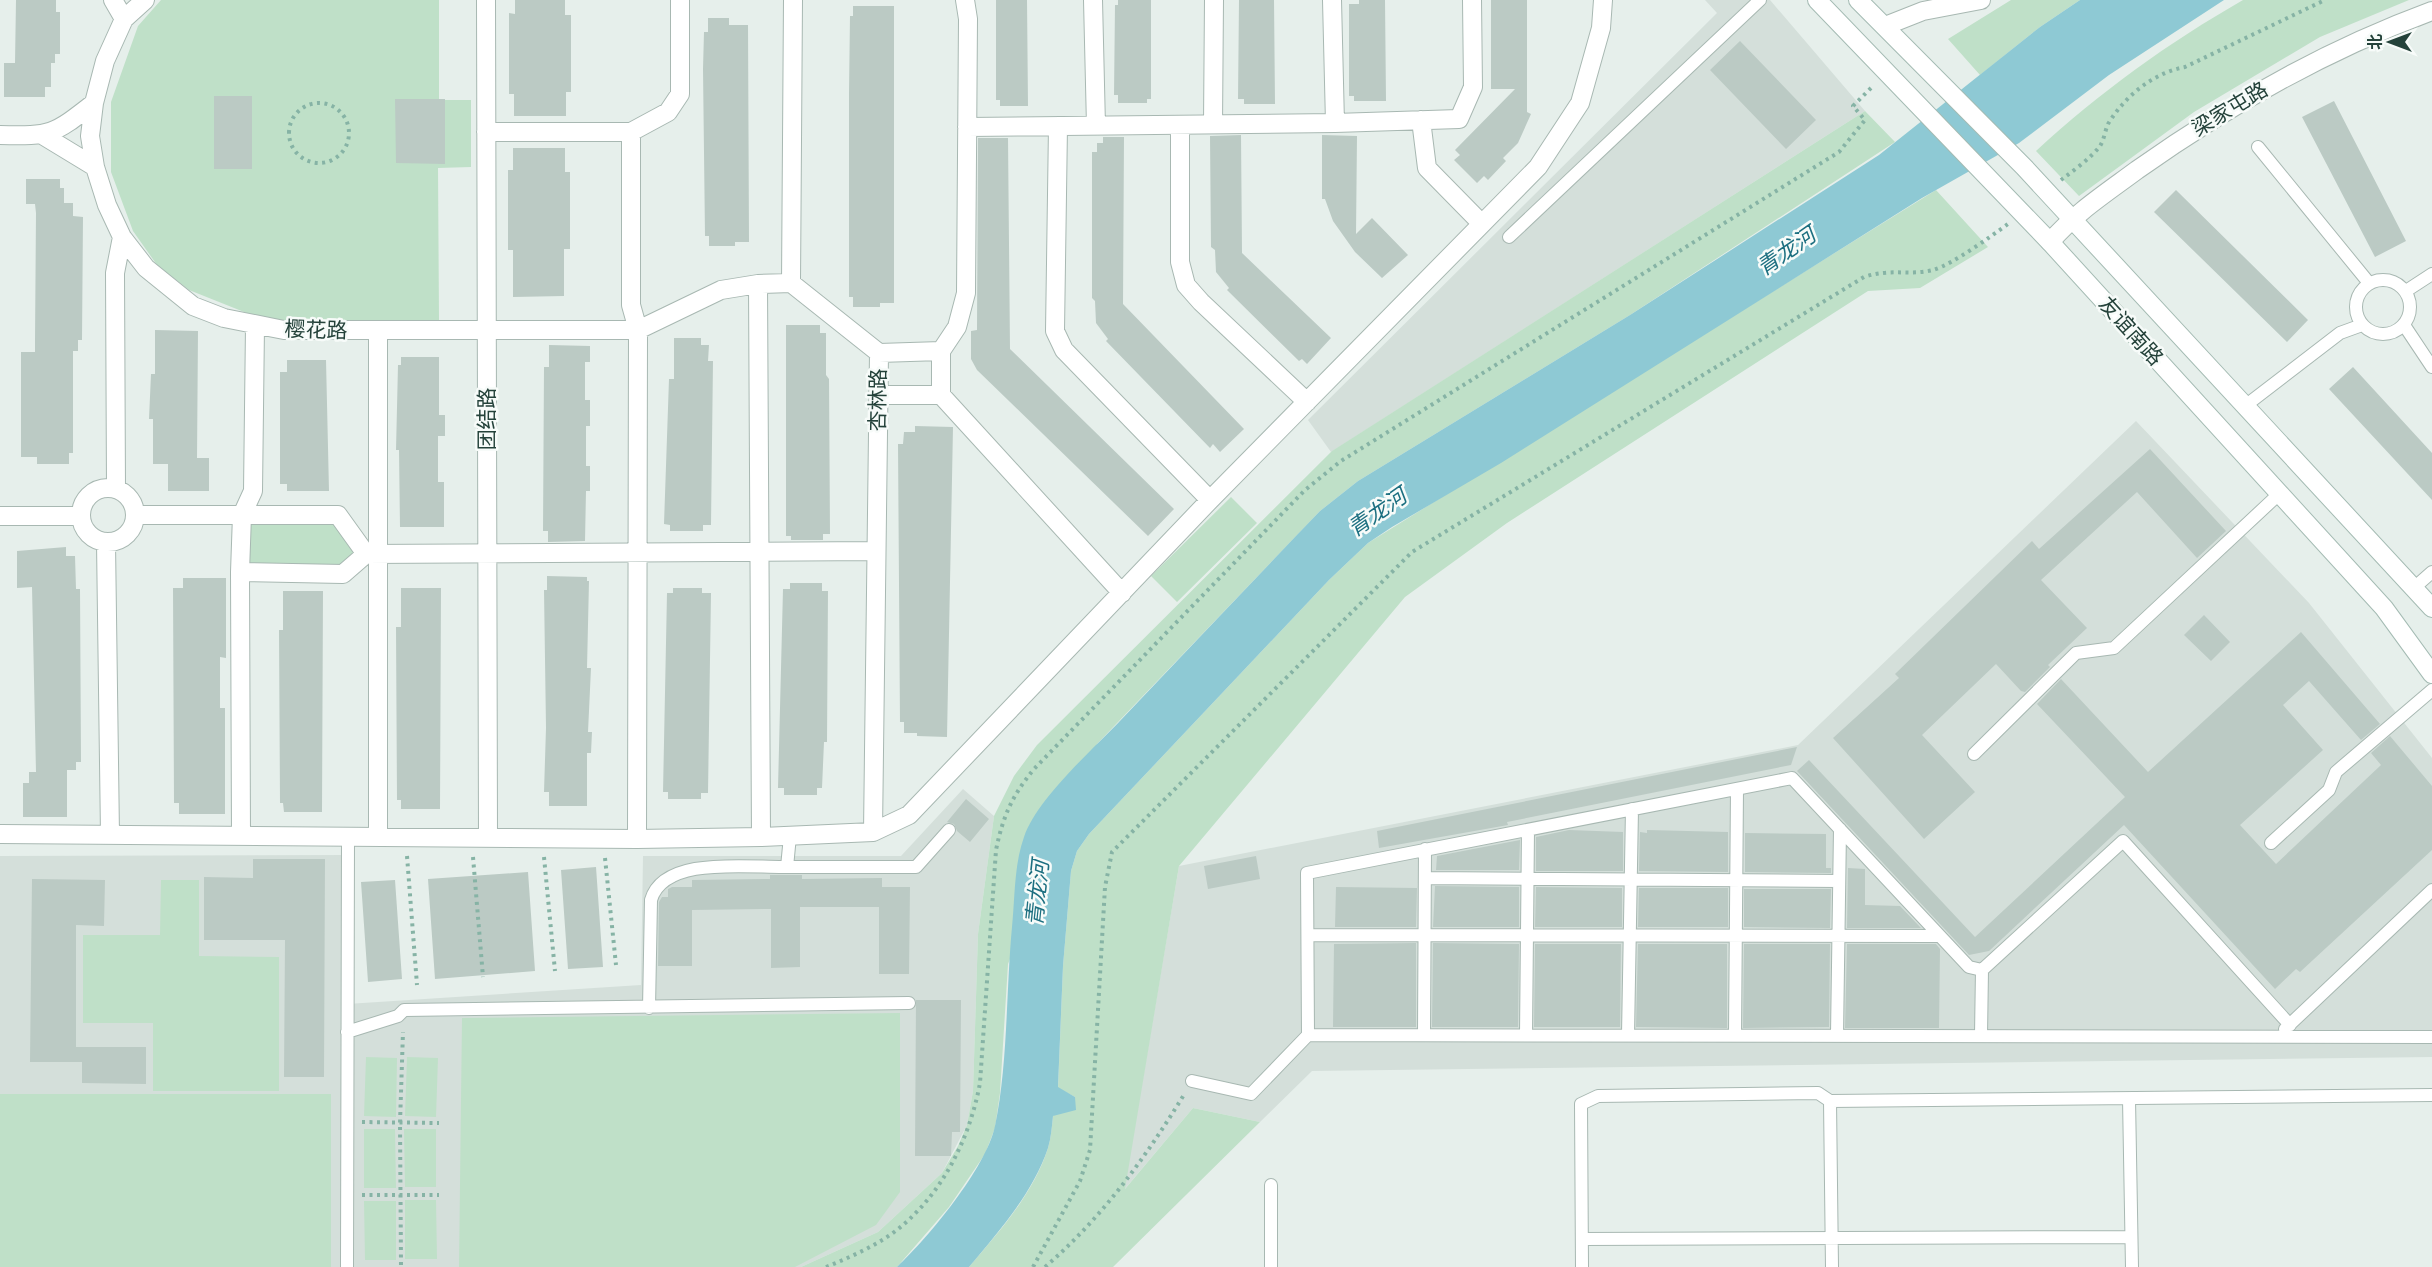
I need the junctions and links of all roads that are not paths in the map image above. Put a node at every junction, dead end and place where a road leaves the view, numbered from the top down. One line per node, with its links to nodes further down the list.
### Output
1 (114, 0): 18 (street)
2 (145, 0): 18 (street, 樱花路)
3 (486, 0): 28 (street, 团结路)
4 (680, 0): 29 (street)
5 (793, 0): 40 (street)
6 (966, 0): 27 (street)
7 (1093, 0): 26 (street)
8 (1214, 0): 23 (street)
9 (1332, 0): 22 (street)
10 (1472, 0): 21 (street)
11 (1603, 0): 35 (street)
12 (1760, 0): 37 (lane)
13 (1817, 0): 38 (street, 友谊南路)
14 (1858, 0): 19 (street, 友谊南路)
15 (1981, 0): 16 (street)
16 (1941, 4): 19 (street)
17 (2432, 10): 34 (street, 梁家屯路)
18 (124, 19): 20 (street, 樱花路)
19 (1885, 26): 34 (street, 友谊南路)
20 (94, 103): 31 (street); 33 (street, 樱花路)
21 (1421, 120): 22 (street); 35 (street)
22 (1335, 123): 23 (street)
23 (1213, 124): 24 (street)
24 (1180, 125): 26 (street); 55 (street)
25 (1058, 126): 26 (street); 27 (street); 59 (street)
26 (1096, 126)
27 (967, 127): 50 (street)
28 (486, 132): 29 (street); 49 (street, 团结路)
29 (631, 132): 47 (street)
30 (0, 135): 31 (street)
31 (44, 136): 33 (street)
32 (2258, 147): 41 (lane)
33 (95, 167): 36 (street, 樱花路)
34 (2071, 218): 38 (street, 梁家屯路); 56 (street, 友谊南路)
35 (1481, 223): 55 (street)
36 (122, 237): 46 (street, 樱花路); 57 (street)
37 (1509, 237)
38 (2050, 242): 58 (street, 友谊南路)
39 (2432, 274): 43 (lane)
40 (791, 283): 42 (street, 樱花路); 51 (street)
41 (2369, 283): 43 (lane); 44 (lane)
42 (758, 284): 47 (street, 樱花路); 67 (street)
43 (2406, 291): 45 (lane)
44 (2362, 325): 45 (lane); 56 (lane)
45 (2404, 325): 52 (lane)
46 (255, 326): 48 (street, 樱花路); 61 (street)
47 (638, 330): 49 (street, 樱花路); 66 (street)
48 (378, 331): 49 (street, 樱花路); 68 (street)
49 (486, 332): 69 (street, 团结路)
50 (941, 351): 51 (street, 杏林路); 54 (street)
51 (879, 353): 53 (street, 杏林路)
52 (2432, 367)
53 (878, 395): 54 (street); 65 (street, 杏林路)
54 (941, 395): 73 (street)
55 (1307, 402): 59 (street)
56 (2245, 406): 72 (street, 友谊南路)
57 (116, 489): 60 (street); 63 (street)
58 (2279, 494): 75 (street, 友谊南路); 77 (lane)
59 (1210, 500): 73 (street)
60 (136, 515): 61 (street); 64 (street)
61 (242, 515): 68 (street); 70 (street)
62 (0, 516): 63 (street)
63 (80, 516): 64 (street)
64 (106, 543): 85 (street)
65 (875, 551): 67 (street); 83 (street, 杏林路)
66 (637, 552): 67 (street); 69 (street); 92 (street)
67 (758, 552): 90 (street)
68 (372, 554): 69 (street); 70 (street); 89 (street)
69 (487, 554): 91 (street, 团结路)
70 (240, 572): 86 (street)
71 (2432, 572): 72 (lane)
72 (2415, 587): 74 (street, 友谊南路)
73 (1122, 593): 83 (street)
74 (2432, 608)
75 (2432, 674)
76 (2432, 690): 93 (lane)
77 (1974, 754)
78 (1737, 789): 79 (lane); 80 (lane); 99 (lane)
79 (1632, 809): 82 (lane); 98 (lane)
80 (1840, 829): 100 (lane); 108 (lane)
81 (950, 830): 95 (lane)
82 (1528, 830): 94 (lane); 97 (lane)
83 (873, 832): 87 (street)
84 (0, 834): 85 (street)
85 (110, 835): 86 (street)
86 (241, 836): 88 (street)
87 (789, 836): 90 (street); 95 (lane)
88 (348, 837): 89 (street); 113 (lane)
89 (378, 837): 91 (street)
90 (761, 837): 92 (street)
91 (480, 838): 92 (street)
92 (637, 839)
93 (2271, 843)
94 (1425, 849): 96 (lane); 102 (lane)
95 (787, 867): 111 (lane)
96 (1425, 878): 97 (lane); 103 (lane)
97 (1528, 879): 98 (lane); 104 (lane)
98 (1631, 880): 99 (lane); 105 (lane)
99 (1736, 881): 100 (lane); 106 (lane)
100 (1839, 882): 107 (lane)
101 (2432, 890): 112 (lane)
102 (1308, 935): 103 (lane); 114 (lane)
103 (1424, 935): 104 (lane); 115 (lane)
104 (1527, 935): 105 (lane); 116 (lane)
105 (1630, 936): 106 (lane); 117 (lane)
106 (1736, 936): 107 (lane); 118 (lane)
107 (1838, 936): 108 (lane); 119 (lane)
108 (1939, 936): 109 (lane)
109 (1982, 970): 112 (lane); 120 (lane)
110 (909, 1003): 111 (lane)
111 (649, 1008): 113 (lane)
112 (2290, 1025): 121 (lane)
113 (347, 1032): 131 (lane)
114 (1308, 1035): 115 (lane); 123 (lane)
115 (1424, 1035): 116 (lane)
116 (1526, 1035): 117 (lane)
117 (1628, 1035): 118 (lane)
118 (1735, 1035): 119 (lane)
119 (1837, 1035): 120 (lane)
120 (1981, 1035): 121 (lane)
121 (2278, 1036): 122 (lane)
122 (2432, 1037)
123 (1192, 1081)
124 (2432, 1095): 125 (lane)
125 (2129, 1099): 126 (lane); 128 (lane)
126 (1830, 1101): 129 (lane); 130 (lane)
127 (1271, 1185): 132 (lane)
128 (2131, 1237): 130 (lane); 135 (lane)
129 (1582, 1239): 130 (lane); 133 (lane)
130 (1832, 1239): 134 (lane)
131 (347, 1267)
132 (1271, 1267)
133 (1582, 1267)
134 (1832, 1267)
135 (2132, 1267)

